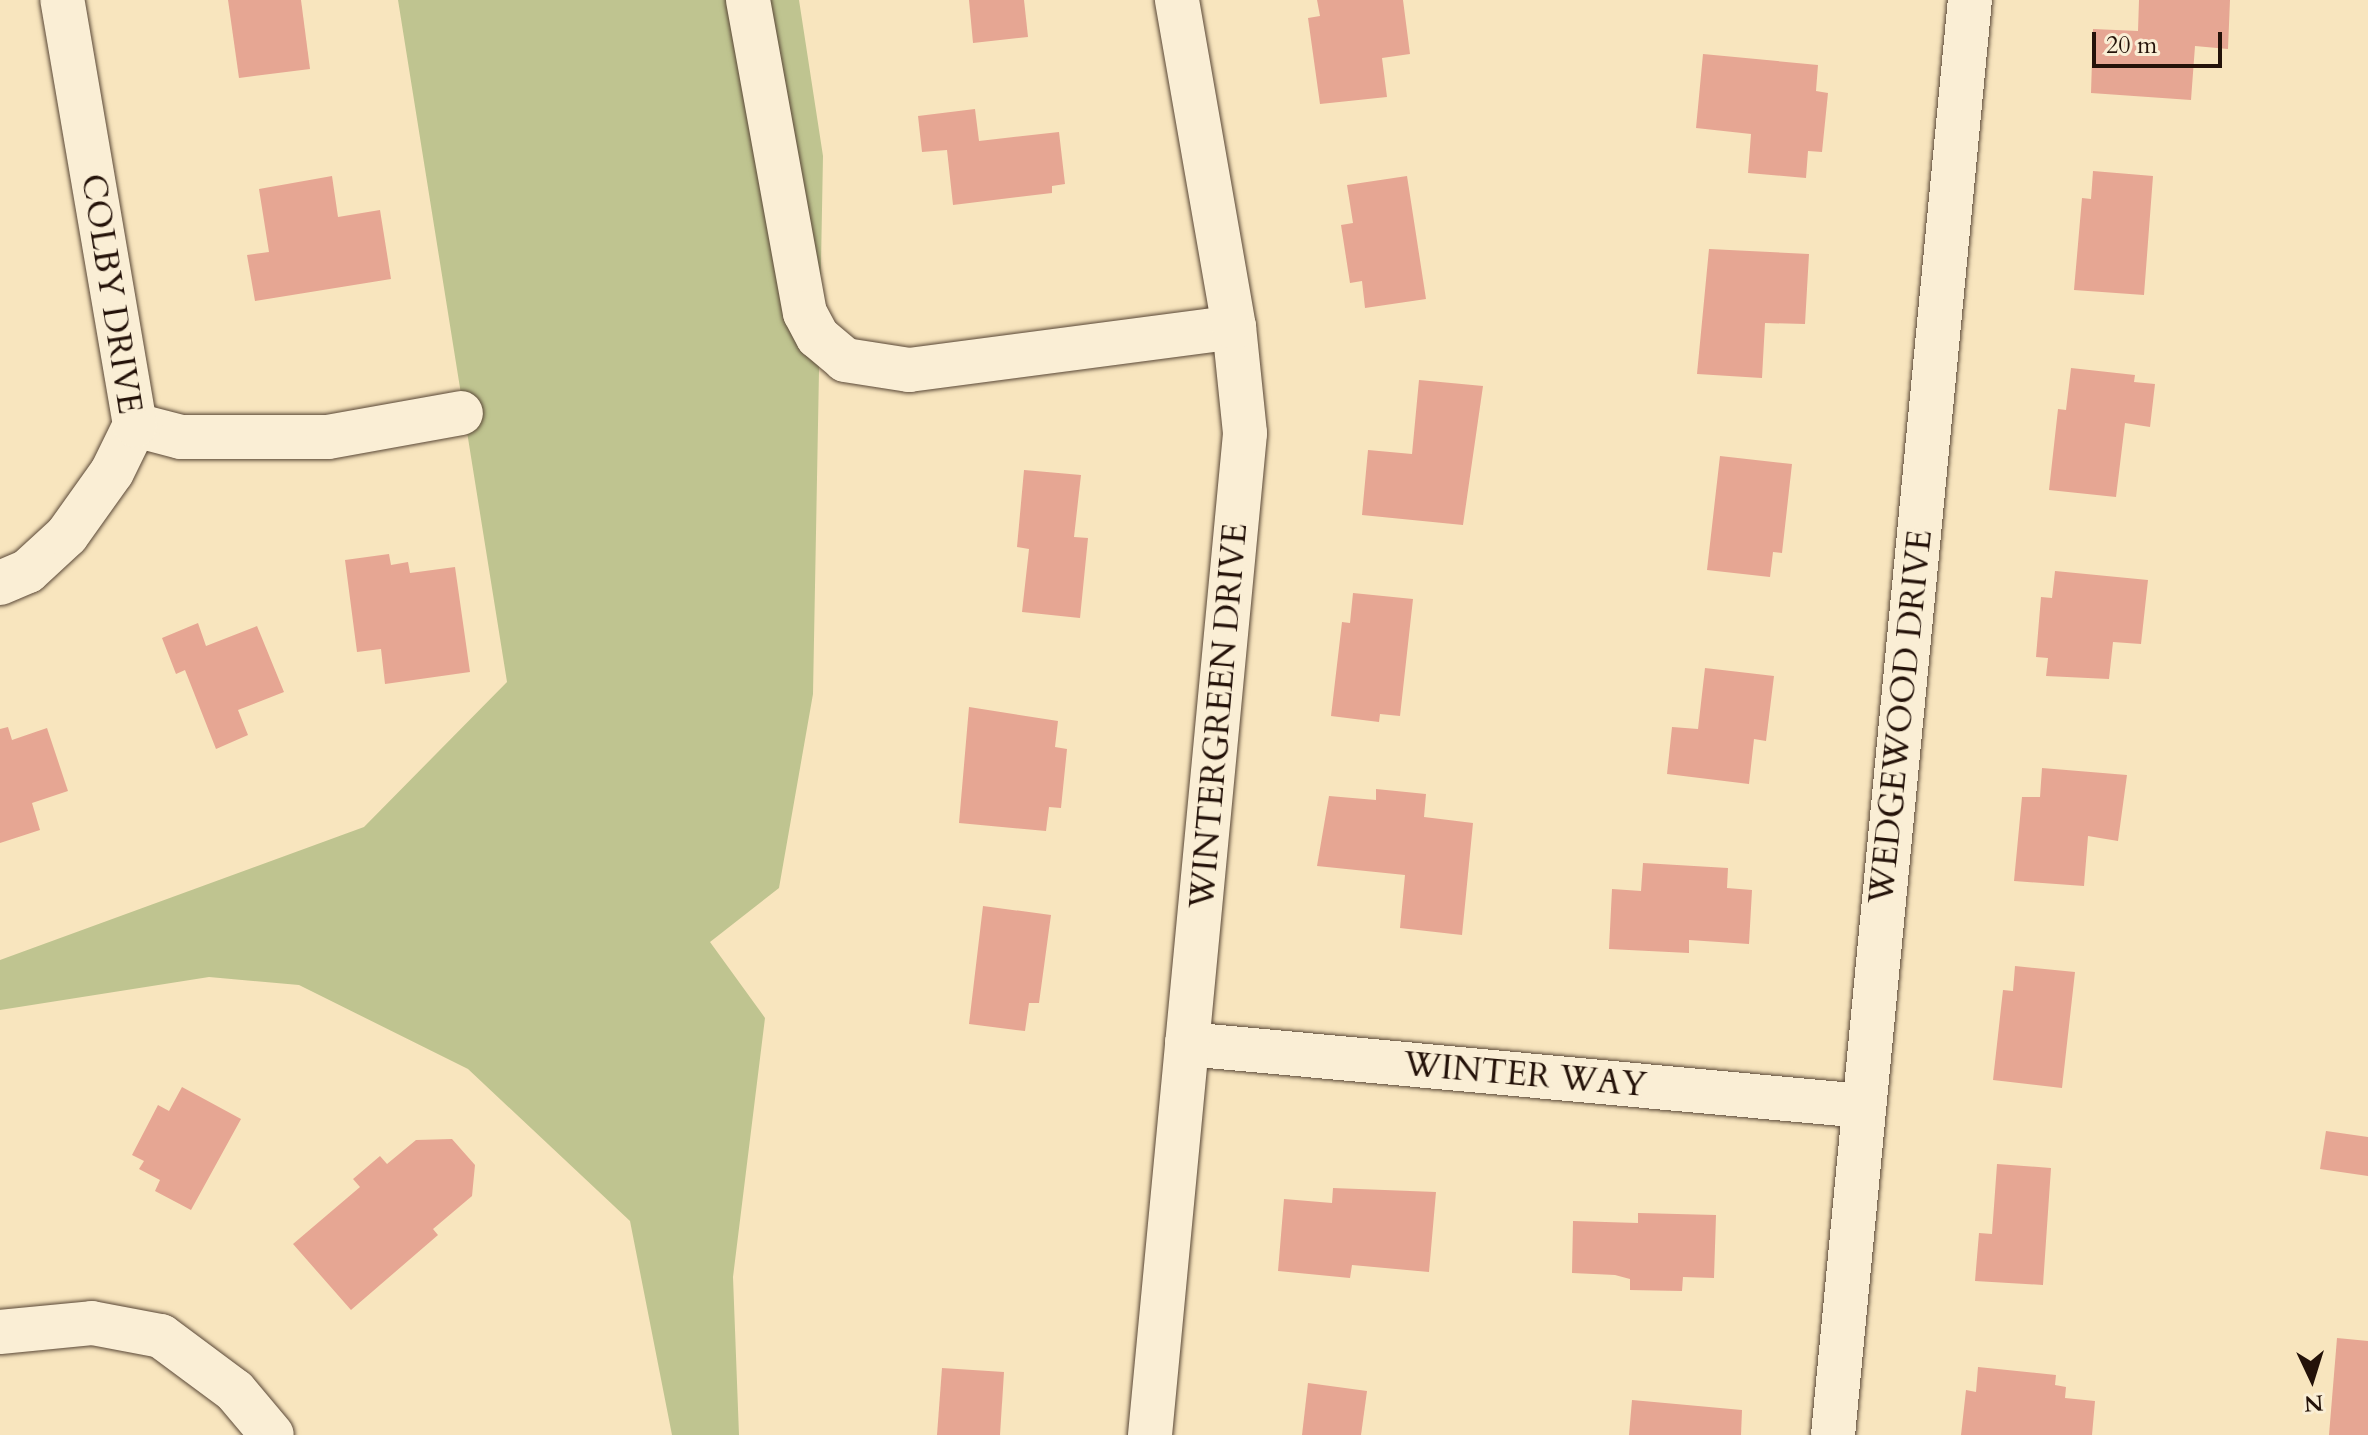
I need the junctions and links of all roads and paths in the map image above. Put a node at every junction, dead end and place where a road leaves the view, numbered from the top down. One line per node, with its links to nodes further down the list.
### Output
1 (62, 0): 7 (street, COLBY DRIVE)
2 (748, 0): 5 (street)
3 (1177, 0): 5 (street, WINTERGREEN DRIVE)
4 (1970, 0): 10 (street, WEDGEWOOD DRIVE)
5 (1234, 327): 9 (street, WINTERGREEN DRIVE)
6 (461, 413): 7 (street)
7 (135, 425): 8 (street, COLBY DRIVE)
8 (0, 583)
9 (1187, 1044): 10 (street, WINTER WAY); 13 (street, WINTERGREEN DRIVE)
10 (1863, 1106): 14 (street, WEDGEWOOD DRIVE)
11 (0, 1332): 12 (street)
12 (272, 1435)
13 (1150, 1435)
14 (1833, 1435)

